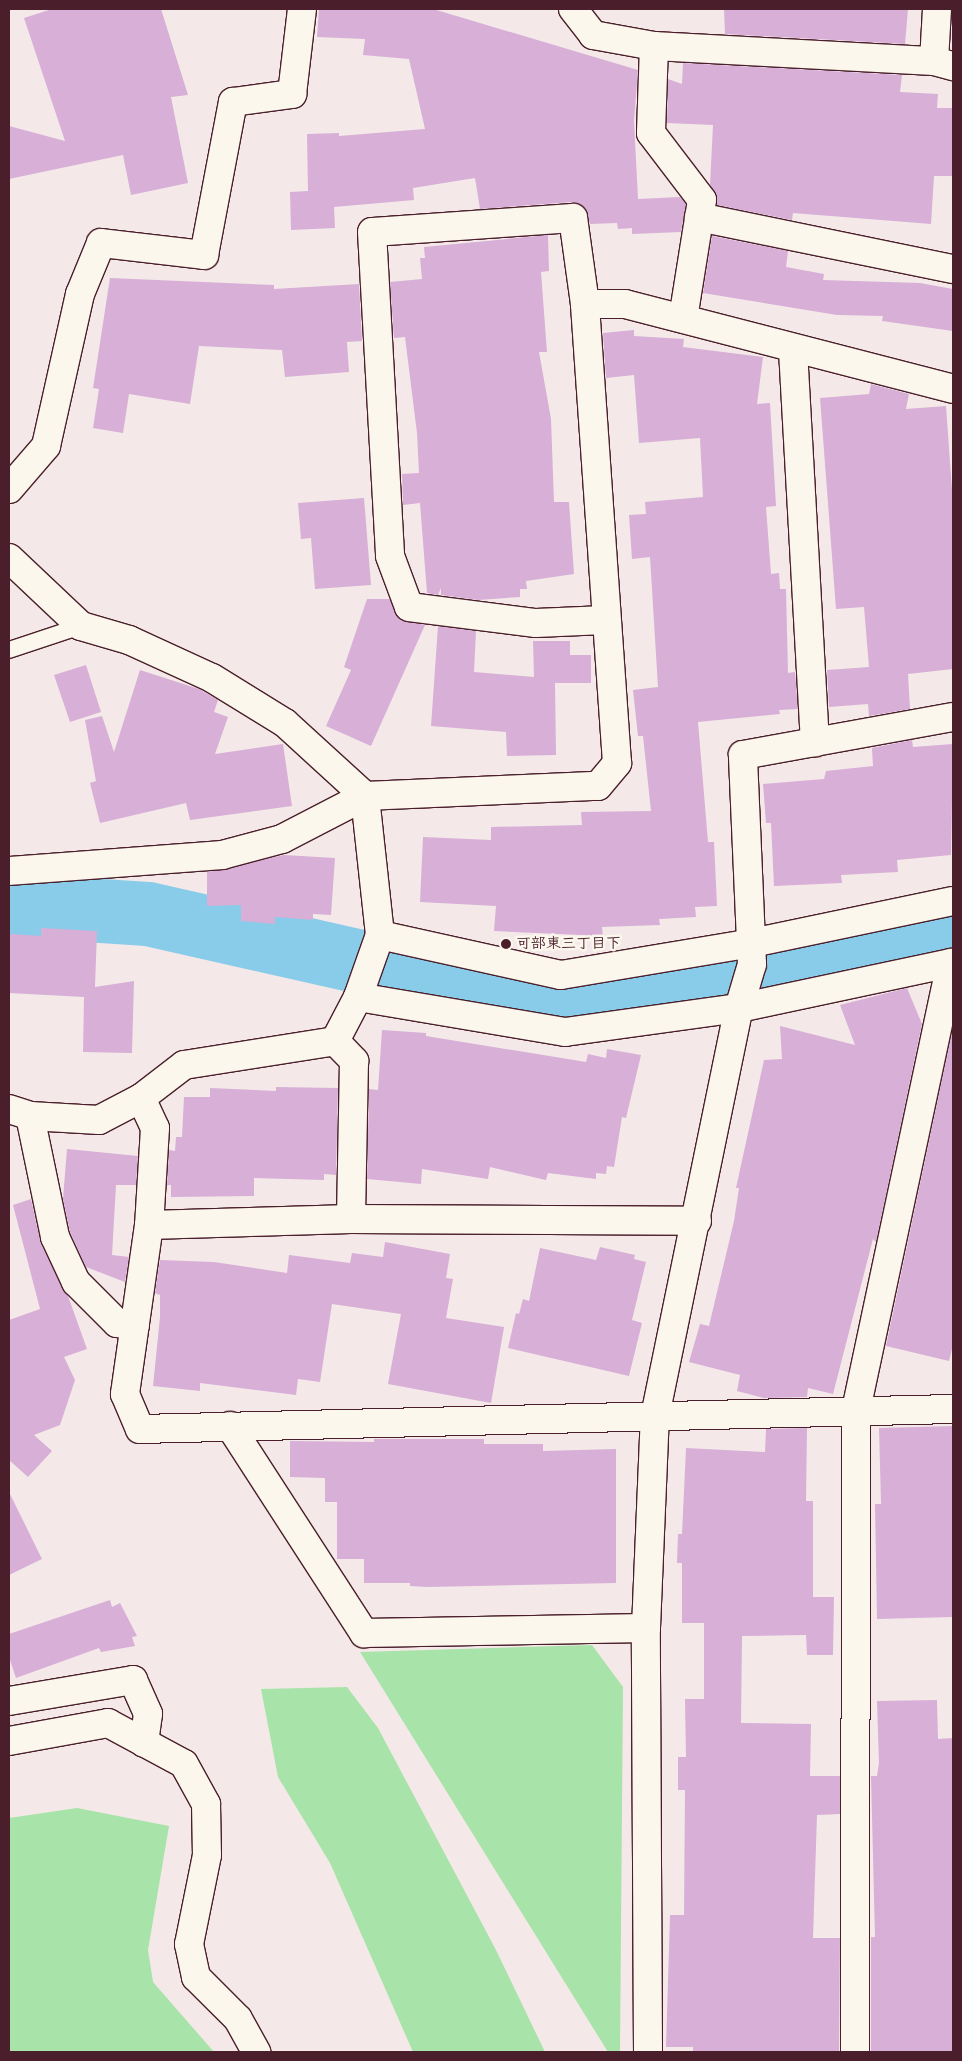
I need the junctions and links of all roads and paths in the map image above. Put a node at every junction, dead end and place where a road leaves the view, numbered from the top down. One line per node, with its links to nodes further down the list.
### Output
1 (302, 9): 12 (street)
2 (573, 9): 4 (street)
3 (937, 9): 5 (street)
4 (654, 46): 5 (street); 6 (street)
5 (944, 64)
6 (699, 217): 7 (street); 9 (street)
7 (953, 269)
8 (585, 304): 9 (street); 14 (street); 14 (street)
9 (683, 318): 10 (street)
10 (793, 350): 11 (street); 18 (street)
11 (953, 389)
12 (9, 489)
13 (9, 558): 15 (street)
14 (605, 620): 19 (street)
15 (81, 626): 16 (lane); 19 (street)
16 (9, 650)
17 (953, 718): 18 (street)
18 (815, 742): 23 (street)
19 (365, 796): 20 (street); 22 (street)
20 (9, 871)
21 (953, 901): 23 (street)
22 (369, 967): 23 (street); 23 (street); 24 (street)
23 (748, 976): 28 (street); 32 (street)
24 (334, 1042): 25 (street); 27 (street)
25 (141, 1098): 26 (street); 29 (street)
26 (20, 1112): 30 (street)
27 (350, 1219): 28 (street); 29 (street)
28 (697, 1221): 33 (street)
29 (149, 1225): 30 (street)
30 (135, 1326): 34 (street)
31 (953, 1409): 32 (street)
32 (856, 1411): 33 (street); 41 (street)
33 (655, 1416): 34 (street); 35 (street)
34 (230, 1426): 35 (street)
35 (646, 1628): 40 (street)
36 (9, 1701): 38 (street)
37 (9, 1741): 38 (street)
38 (144, 1743): 39 (street)
39 (256, 2052)
40 (648, 2052)
41 (855, 2052)

